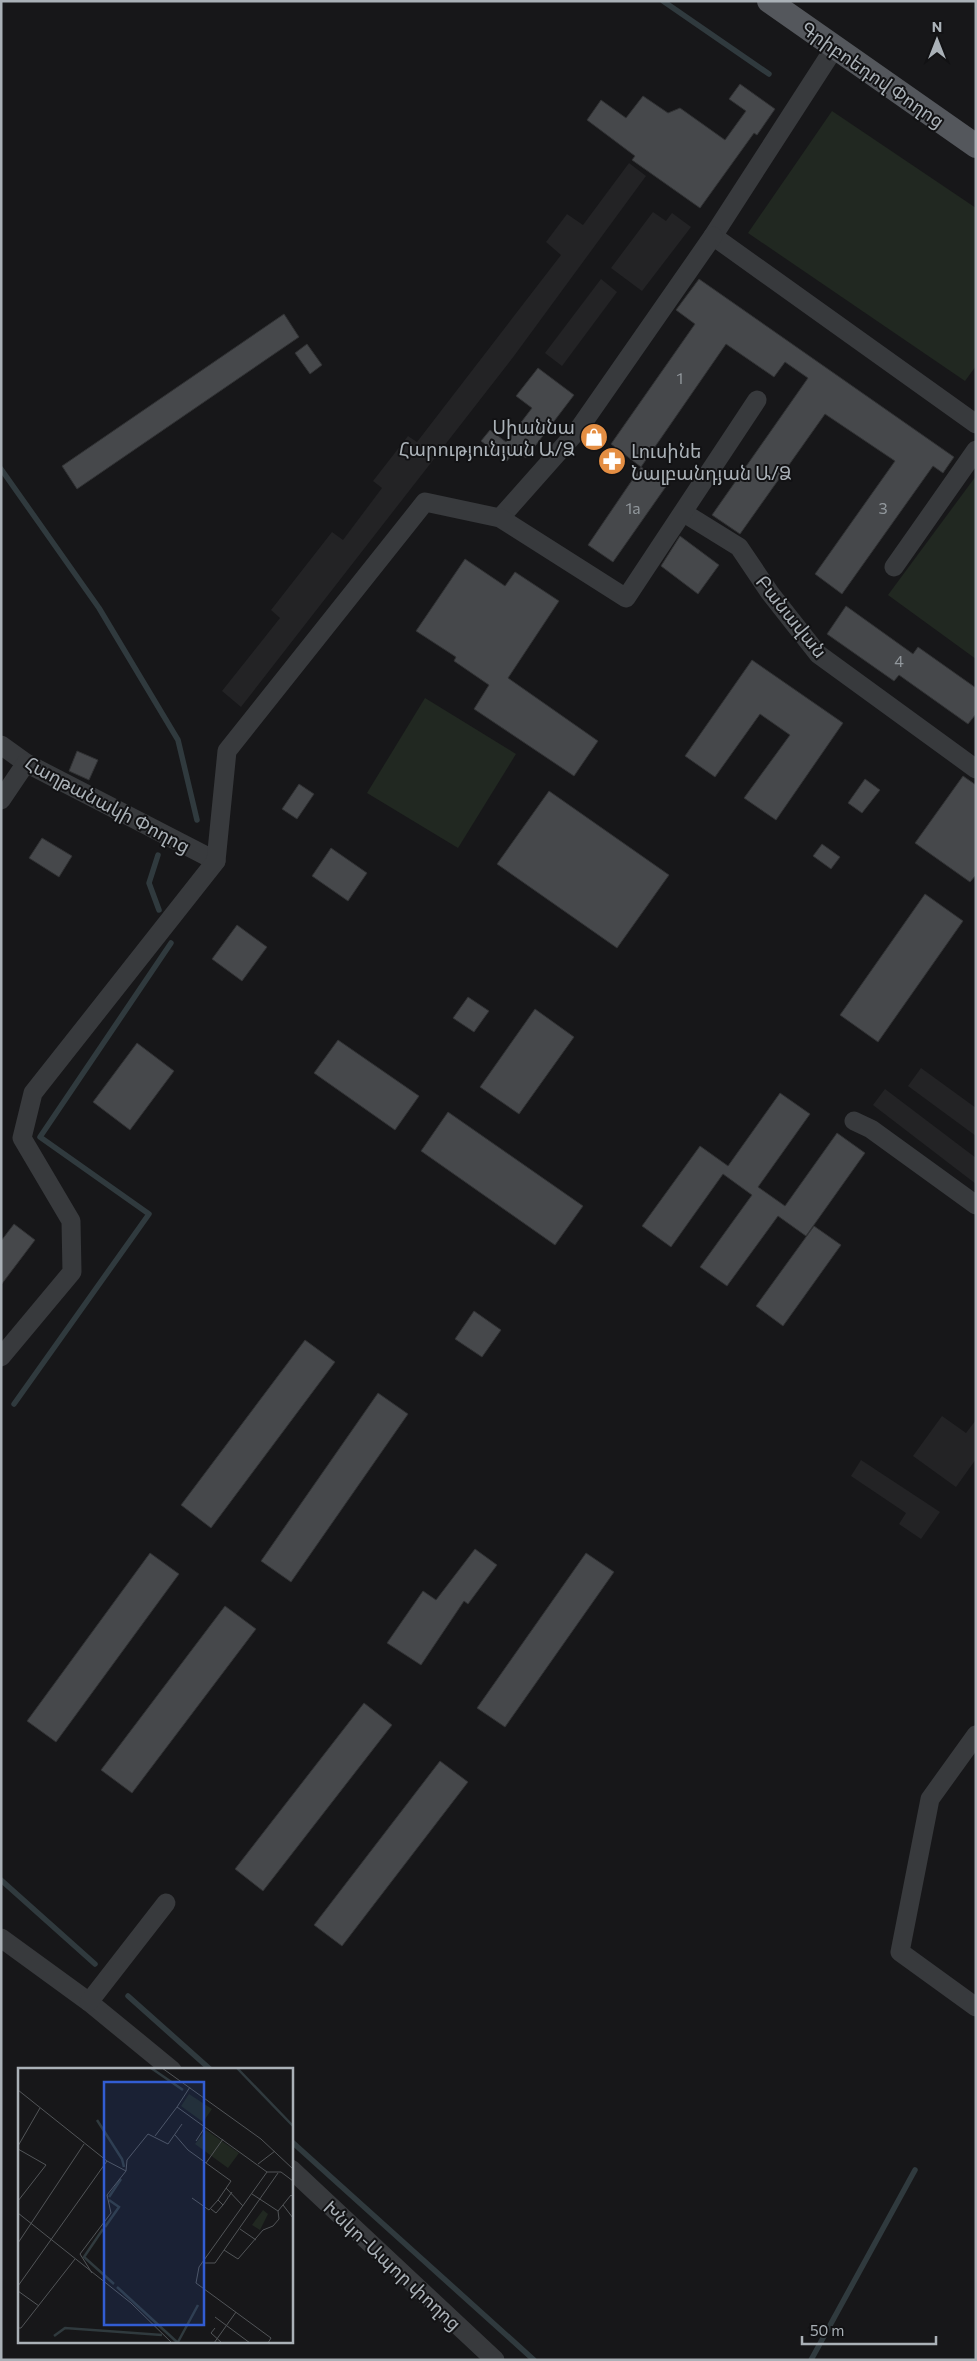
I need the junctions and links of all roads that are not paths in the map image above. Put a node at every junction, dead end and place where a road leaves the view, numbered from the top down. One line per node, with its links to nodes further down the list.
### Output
1 (769, 1): 2 (main road, Գրիբոեդով Փողոց)
2 (835, 47): 3 (main road, Գրիբոեդով Փողոց); 4 (street)
3 (976, 146)
4 (713, 236): 6 (street); 9 (street)
5 (757, 400): 8 (street)
6 (976, 424)
7 (976, 450): 10 (street)
8 (684, 513): 9 (street); 13 (street, Բանավան)
9 (500, 518): 15 (street)
10 (894, 567)
11 (1, 744): 12 (street, Հաղթանակի Փողոց)
12 (26, 763): 14 (street); 15 (street, Հաղթանակի Փողոց)
13 (976, 769)
14 (1, 800)
15 (216, 862): 18 (street)
16 (854, 1121): 17 (street)
17 (976, 1205)
18 (1, 1357)
19 (976, 1735): 20 (street)
20 (968, 1759): 24 (street)
21 (166, 1903): 23 (street)
22 (1, 1938): 23 (street)
23 (89, 2002): 25 (street)
24 (976, 2007)
25 (170, 2068)
26 (292, 2170): 27 (street, Խնկո-Ապոր փողոց)
27 (495, 2360)

